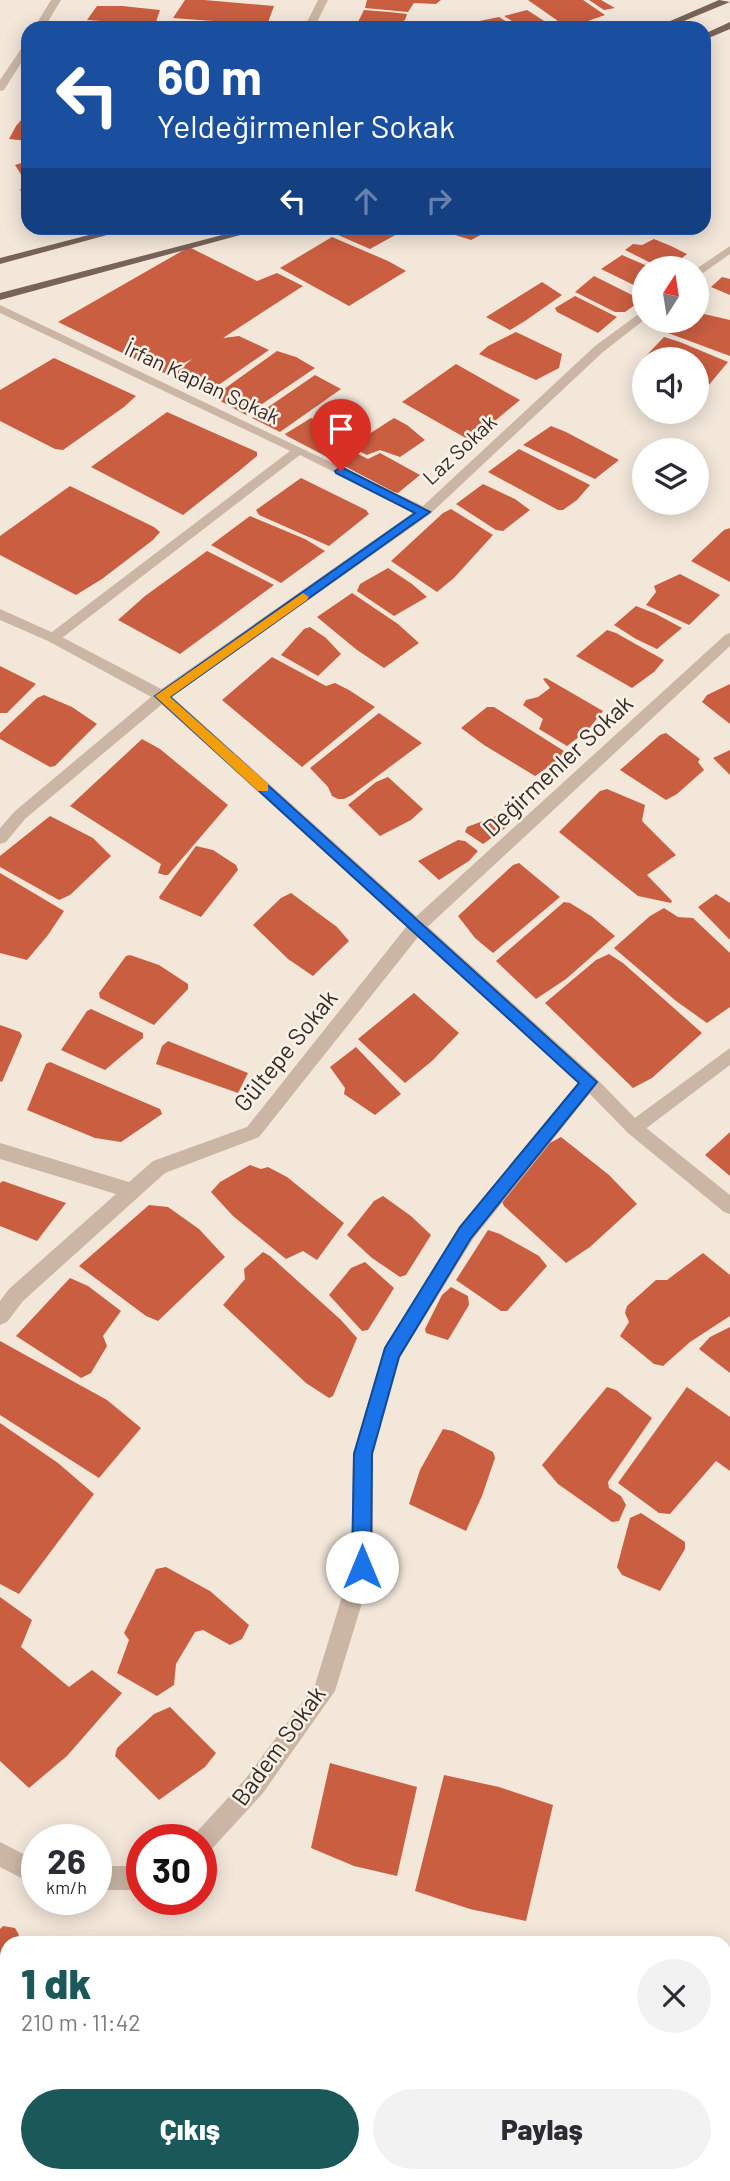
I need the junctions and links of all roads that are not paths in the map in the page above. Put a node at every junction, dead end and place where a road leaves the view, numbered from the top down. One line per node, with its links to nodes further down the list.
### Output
1 (56, 0): 4 (street)
2 (323, 0): 5 (street)
3 (727, 0): 6 (main road)
4 (42, 21)
5 (312, 21)
6 (676, 21)
7 (730, 25): 8 (main road)
8 (711, 34)
9 (21, 55): 10 (street)
10 (0, 88)
11 (100, 235): 14 (main road)
12 (234, 235): 16 (main road)
13 (730, 249): 15 (street)
14 (0, 261)
15 (709, 265)
16 (0, 297)
17 (0, 309): 19 (street, İrfan Kaplan Sokak)
18 (632, 324): 20 (street, Laz Sokak)
19 (299, 450): 20 (street, İrfan Kaplan Sokak); 22 (street)
20 (424, 512): 24 (street, Laz Sokak)
21 (0, 614): 22 (street)
22 (53, 638): 24 (street)
23 (730, 638): 26 (street, Değirmenler Sokak)
24 (162, 696): 25 (street, Laz Sokak); 26 (street)
25 (0, 838)
26 (416, 927): 28 (street); 31 (street, Gültepe Sokak)
27 (730, 1055): 29 (street)
28 (589, 1082): 29 (street); 34 (street, Badem Sokak)
29 (634, 1128): 32 (street)
30 (0, 1151): 31 (street)
31 (132, 1191): 33 (street, Gültepe Sokak)
32 (730, 1206)
33 (0, 1316)
34 (217, 1827)
35 (0, 1854): 36 (street)
36 (21, 1865)

